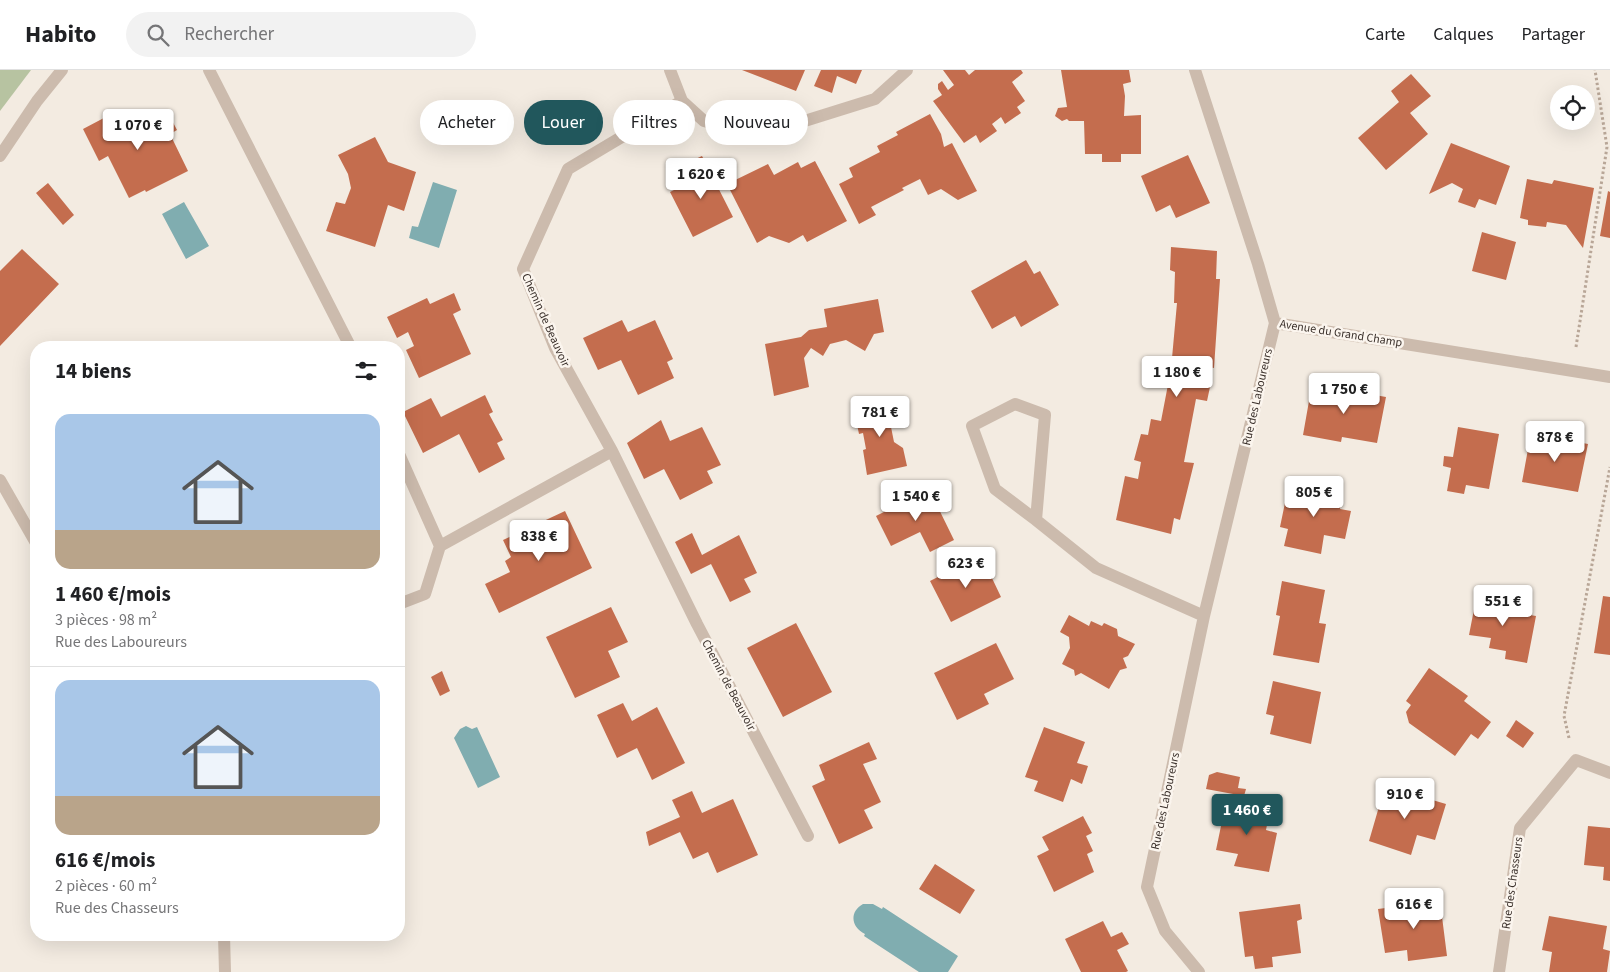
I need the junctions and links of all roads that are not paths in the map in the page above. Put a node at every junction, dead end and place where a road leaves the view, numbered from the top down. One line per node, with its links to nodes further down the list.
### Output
1 (62, 70): 9 (street)
2 (210, 70): 11 (street)
3 (670, 70): 6 (street)
4 (906, 70): 7 (street)
5 (1195, 70): 10 (street, Avenue du Grand Champ)
6 (682, 100)
7 (695, 113)
8 (613, 142): 13 (street, Chemin de Beauvoir)
9 (0, 156)
10 (1275, 324): 12 (street, Avenue du Grand Champ); 20 (street, Rue des Laboureurs)
11 (347, 341)
12 (1610, 377)
13 (612, 451): 18 (street); 22 (street, Chemin de Beauvoir)
14 (405, 467): 18 (street)
15 (0, 480): 17 (street)
16 (1036, 520): 16 (street); 20 (street)
17 (30, 532)
18 (440, 546): 19 (street)
19 (405, 602)
20 (1204, 616): 25 (street, Rue des Laboureurs)
21 (1610, 773): 26 (street, Rue des Chasseurs)
22 (808, 836)
23 (224, 941): 24 (street)
24 (225, 972)
25 (1199, 972)
26 (1499, 972)

